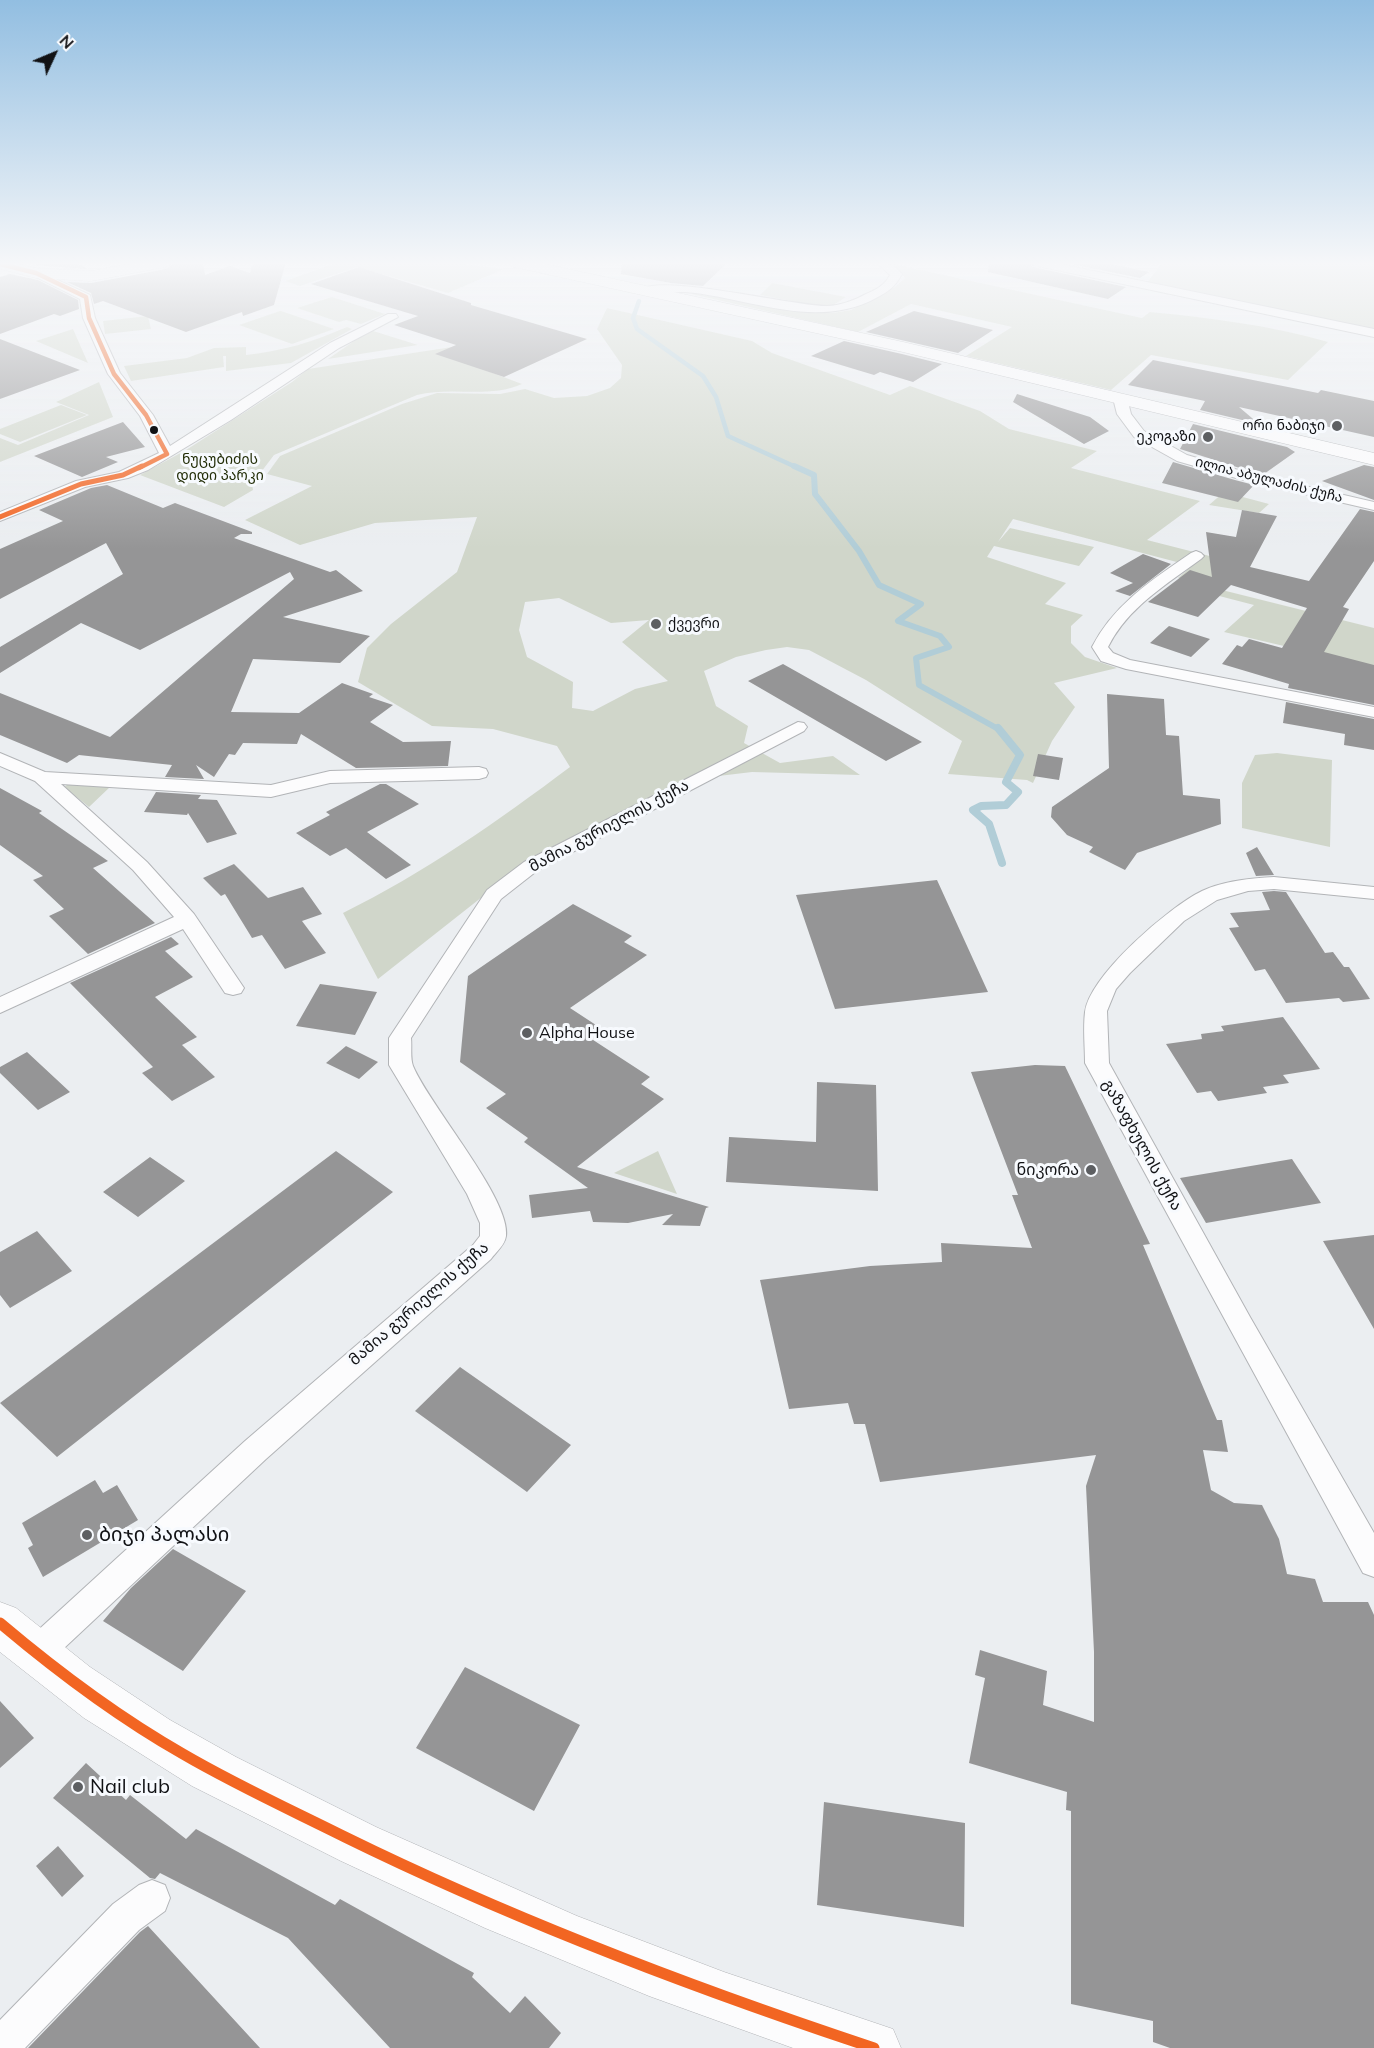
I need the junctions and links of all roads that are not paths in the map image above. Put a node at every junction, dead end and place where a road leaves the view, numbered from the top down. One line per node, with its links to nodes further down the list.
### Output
1 (107, 358): 5 (street)
2 (317, 358): 5 (street)
3 (943, 358): 4 (main road)
4 (1120, 398): 6 (main road); 7 (street, ილია აბულაძის ქუჩა)
5 (167, 454): 8 (street)
6 (1374, 459)
7 (1374, 506)
8 (0, 517)
9 (1196, 555): 10 (street)
10 (1374, 712)
11 (798, 726): 21 (street, მამია გურიელის ქუჩა)
12 (0, 759): 14 (street)
13 (479, 773): 14 (street)
14 (42, 777): 16 (street)
15 (1374, 892): 19 (street, გაზაფხულის ქუჩა)
16 (187, 919): 17 (street); 18 (street)
17 (233, 988)
18 (0, 1006)
19 (1374, 1563)
20 (0, 1623): 21 (main road)
21 (35, 1654): 24 (main road)
22 (152, 1898): 23 (street)
23 (0, 2047)
24 (874, 2048)

